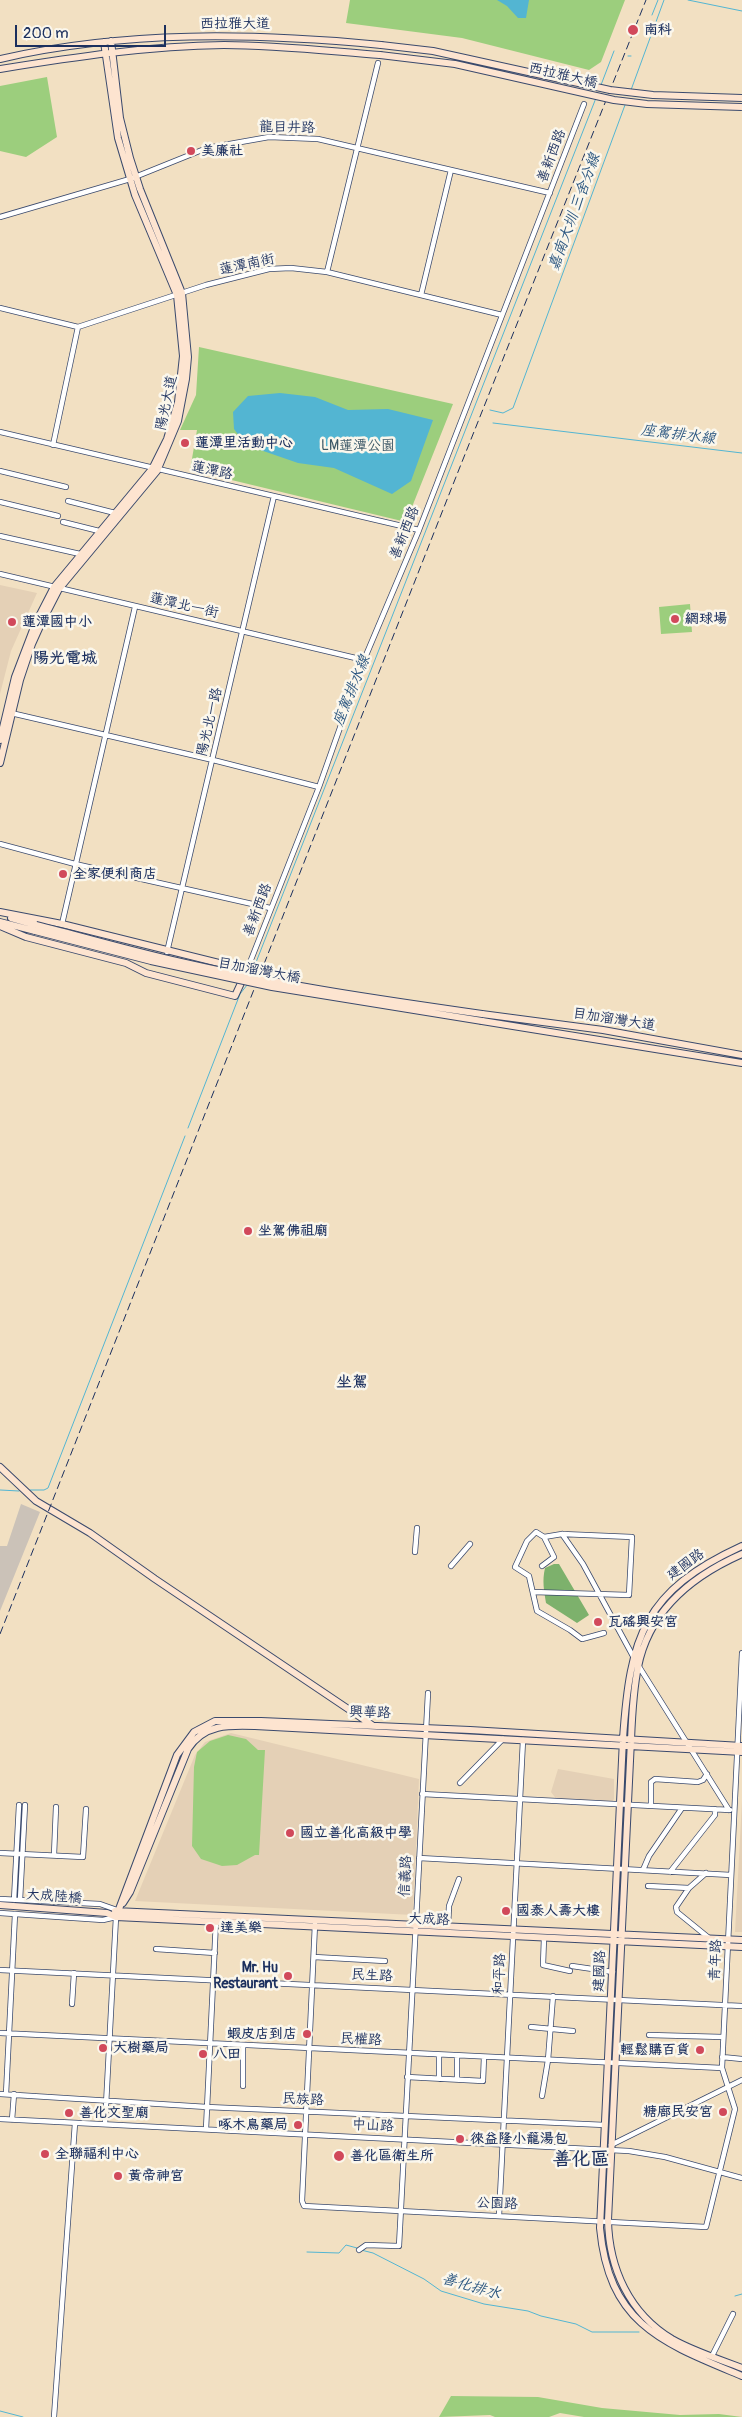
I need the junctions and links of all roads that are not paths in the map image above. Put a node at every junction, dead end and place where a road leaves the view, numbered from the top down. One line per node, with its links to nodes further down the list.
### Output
1 (107, 42): 2 (street, 西拉雅大道); 3 (street, 陽光大道); 5 (street, 西拉雅大道)
2 (381, 45): 8 (street, 西拉雅大橋, bridge)
3 (109, 53): 4 (street, 西拉雅大道); 7 (street, 西拉雅大道); 13 (street, 陽光大道)
4 (380, 55): 10 (street, 西拉雅大橋, bridge)
5 (0, 59)
6 (378, 63): 11 (street)
7 (0, 69)
8 (742, 98)
9 (584, 104): 14 (street, 善新西路)
10 (742, 107)
11 (358, 148): 12 (street, 龍目井路); 13 (street, 龍目井路); 16 (street)
12 (451, 170): 14 (street, 龍目井路); 18 (street)
13 (133, 177): 15 (street, 龍目井路); 17 (street, 陽光大道)
14 (550, 193): 20 (street, 善新西路)
15 (0, 217)
16 (327, 272): 17 (street, 蓮潭南街); 18 (street, 蓮潭南街)
17 (180, 294): 21 (street, 蓮潭南街); 24 (street, 陽光大道)
18 (421, 295): 20 (street, 蓮潭南街)
19 (0, 308): 21 (street)
20 (502, 315): 33 (street, 善新西路)
21 (78, 327): 23 (street)
22 (0, 432): 23 (street, 蓮潭路)
23 (53, 445): 24 (street, 蓮潭路)
24 (154, 470): 27 (street, 蓮潭路); 30 (street, 陽光大道); 38 (street, 陽光大道)
25 (0, 471): 26 (street)
26 (66, 487)
27 (274, 496): 33 (street, 蓮潭路); 40 (street, 陽光北一路)
28 (68, 501): 30 (street)
29 (3, 503): 31 (street)
30 (115, 512): 34 (street, 陽光大道)
31 (58, 516)
32 (63, 522): 34 (street)
33 (419, 530): 41 (street, 善新西路)
34 (99, 531): 36 (street, 陽光大道)
35 (0, 536): 36 (street)
36 (80, 554): 38 (street, 陽光大道)
37 (0, 574): 38 (street, 蓮潭北一街)
38 (57, 588): 39 (street, 蓮潭北一街); 42 (street, 陽光大道)
39 (136, 607): 40 (street, 蓮潭北一街); 43 (street)
40 (242, 631): 41 (street, 蓮潭北一街); 45 (street, 陽光北一路)
41 (364, 660): 47 (street, 善新西路)
42 (9, 713): 43 (street); 44 (street, 陽光大道); 46 (street, 陽光大道)
43 (105, 734): 45 (street); 49 (street)
44 (0, 740)
45 (213, 760): 47 (street); 50 (street, 陽光北一路)
46 (0, 763)
47 (319, 787): 51 (street, 善新西路)
48 (0, 844): 49 (street)
49 (74, 864): 50 (street); 54 (street)
50 (182, 888): 51 (street); 57 (street, 陽光北一路)
51 (270, 908): 58 (street, 善新西路)
52 (0, 914): 54 (street); 56 (street)
53 (0, 922): 56 (street)
54 (62, 924): 57 (street)
55 (0, 926): 58 (street)
56 (35, 928): 59 (street, 目加溜灣大橋, bridge)
57 (167, 952): 58 (street)
58 (247, 970)
59 (482, 1017): 60 (street, 目加溜灣大道); 61 (street, 目加溜灣大道)
60 (742, 1055)
61 (742, 1063)
62 (0, 1468): 80 (street)
63 (416, 1528): 68 (street)
64 (562, 1534): 65 (street); 73 (street); 73 (street)
65 (544, 1537): 71 (street); 72 (street)
66 (470, 1544): 70 (street)
67 (742, 1546): 76 (street, 建國路)
68 (415, 1552)
69 (742, 1554): 77 (street, 建國路)
70 (451, 1566)
71 (542, 1566)
72 (533, 1592): 73 (street); 74 (street)
73 (598, 1595): 76 (street)
74 (604, 1633)
75 (742, 1653): 79 (street, 青年路)
76 (634, 1656): 77 (street); 84 (street, 建國路)
77 (638, 1664): 85 (street, 建國路); 86 (street)
78 (428, 1693): 81 (street, 信義路)
79 (741, 1715): 87 (street, 青年路)
80 (374, 1726): 81 (street, 興華路); 117 (street, 興華路)
81 (426, 1731): 82 (street, 興華路); 83 (street, 興華路); 90 (street, 信義路); 117 (street, 興華路)
82 (523, 1737): 83 (street, 興華路); 84 (street, 興華路); 91 (street, 和平路)
83 (503, 1739): 89 (street)
84 (623, 1743): 85 (street, 興華路); 92 (street, 建國路)
85 (631, 1743): 86 (street, 興華路); 92 (street, 建國路)
86 (691, 1746): 87 (street, 興華路); 88 (street)
87 (740, 1749): 98 (street, 青年路)
88 (707, 1774): 93 (street); 98 (street)
89 (460, 1783)
90 (422, 1794): 91 (street); 103 (street, 信義路)
91 (520, 1799): 92 (street); 104 (street, 和平路)
92 (625, 1805): 93 (street); 105 (street, 建國路)
93 (650, 1806): 95 (street)
94 (56, 1808): 102 (street)
95 (682, 1808): 96 (street); 106 (street)
96 (715, 1809): 98 (street); 107 (street)
97 (86, 1810): 102 (street)
98 (732, 1810): 109 (street, 青年路)
99 (0, 1853): 100 (street)
100 (16, 1854): 101 (street); 101 (street); 114 (street)
101 (22, 1854): 102 (street); 115 (street)
102 (54, 1856)
103 (418, 1858): 104 (street); 125 (street, 信義路)
104 (517, 1863): 105 (street); 126 (street, 和平路)
105 (622, 1869): 106 (street); 127 (street, 建國路); 129 (street, 建國路)
106 (643, 1870): 107 (street)
107 (670, 1872): 108 (street)
108 (706, 1874): 109 (street); 112 (street)
109 (731, 1875): 132 (street, 青年路)
110 (459, 1879): 124 (street)
111 (648, 1886): 112 (street)
112 (689, 1888): 130 (street)
113 (0, 1898): 114 (street, 大成路)
114 (14, 1900): 115 (street, 大成路)
115 (20, 1900): 117 (street, 大成路)
116 (0, 1905): 119 (street, 大成陸橋)
117 (118, 1910): 119 (street, 大成路); 121 (street, 興華路); 122 (street, 大成路)
118 (0, 1913): 120 (street, 大成路)
119 (107, 1913): 121 (street, 大成路)
120 (16, 1914): 121 (street, 大成路); 140 (street)
121 (116, 1917): 122 (street, 大成路); 144 (street)
122 (216, 1919): 123 (street, 大成路); 135 (street)
123 (315, 1924): 125 (street, 大成路); 136 (street)
124 (448, 1927): 125 (street, 大成路); 126 (street, 大成路)
125 (415, 1929): 126 (street, 大成路); 147 (street, 信義路)
126 (513, 1933): 127 (street, 大成路); 128 (street, 大成路); 148 (street, 和平路)
127 (615, 1937): 128 (street, 大成路); 129 (street, 大成路); 142 (street, 建國路)
128 (544, 1938): 141 (street)
129 (623, 1938): 130 (street, 大成路); 132 (street, 大成路); 151 (street, 建國路)
130 (709, 1938): 132 (street, 大成路)
131 (742, 1940): 132 (street, 大成路)
132 (728, 1942): 133 (street, 大成路); 153 (street, 青年路)
133 (742, 1947)
134 (156, 1949): 135 (street)
135 (215, 1953): 145 (street)
136 (314, 1957): 137 (street); 146 (street)
137 (385, 1961)
138 (572, 1966): 142 (street)
139 (0, 1970): 140 (street, 民生路)
140 (12, 1970): 143 (street, 民生路); 159 (street)
141 (570, 1971)
142 (613, 1972): 150 (street, 建國路)
143 (74, 1973): 144 (street, 民生路); 152 (street)
144 (113, 1975): 145 (street, 民生路); 162 (street)
145 (213, 1980): 146 (street, 民生路); 163 (street)
146 (312, 1985): 147 (street, 民生路); 165 (street)
147 (412, 1990): 148 (street, 民生路); 166 (street, 信義路)
148 (510, 1994): 149 (street, 民生路); 171 (street, 和平路)
149 (553, 1996): 150 (street, 民生路); 156 (street)
150 (611, 1999): 151 (street, 民生路); 174 (street, 建國路)
151 (620, 2000): 153 (street, 民生路); 175 (street, 建國路)
152 (72, 2004)
153 (725, 2005): 154 (street, 民生路); 161 (street, 青年路)
154 (742, 2006)
155 (531, 2027): 156 (street)
156 (551, 2029): 157 (street); 173 (street)
157 (573, 2031)
158 (0, 2033): 159 (street, 民權路)
159 (8, 2033): 162 (street, 民權路); 184 (street)
160 (649, 2035): 161 (street)
161 (723, 2037): 170 (street, 青年路)
162 (110, 2040): 163 (street, 民權路); 187 (street)
163 (210, 2044): 164 (street, 民權路); 188 (street)
164 (244, 2046): 165 (street, 民權路); 181 (street)
165 (309, 2049): 166 (street, 民權路); 191 (street)
166 (408, 2054): 167 (street, 民權路); 177 (street, 信義路)
167 (439, 2055): 168 (street, 民權路); 178 (street)
168 (457, 2056): 169 (street, 民權路); 179 (street)
169 (484, 2057): 171 (street, 民權路); 179 (street)
170 (722, 2057): 172 (street); 176 (street, 青年路)
171 (507, 2058): 173 (street, 民權路); 195 (street, 和平路)
172 (742, 2059)
173 (548, 2060): 174 (street, 民權路); 186 (street)
174 (608, 2062): 175 (street, 民權路); 198 (street, 建國路)
175 (616, 2063): 176 (street, 民權路); 203 (street, 建國路)
176 (722, 2068): 182 (street, 青年路)
177 (407, 2077): 178 (street); 192 (street, 信義路)
178 (439, 2079): 179 (street)
179 (457, 2079)
180 (742, 2080): 182 (street)
181 (243, 2086)
182 (728, 2087): 189 (street, 青年路); 203 (street)
183 (0, 2094): 184 (street, 民族路)
184 (6, 2094): 185 (street, 民族路)
185 (14, 2094): 187 (street, 民族路); 194 (street)
186 (542, 2096)
187 (106, 2100): 188 (street, 民族路); 197 (street)
188 (207, 2107): 191 (street, 民族路); 199 (street)
189 (735, 2110): 190 (street); 205 (street)
190 (742, 2111)
191 (306, 2112): 192 (street, 民族路); 200 (street)
192 (406, 2116): 195 (street, 民族路); 201 (street, 信義路)
193 (0, 2119): 194 (street, 中山路)
194 (12, 2120): 196 (street, 中山路)
195 (504, 2120): 198 (street, 民族路); 202 (street, 和平路)
196 (75, 2123): 197 (street, 中山路); 216 (street)
197 (105, 2124): 199 (street, 中山路)
198 (605, 2125): 204 (street, 建國路)
199 (206, 2129): 200 (street, 中山路)
200 (305, 2134): 201 (street, 中山路); 207 (street, 公園路)
201 (404, 2139): 202 (street, 中山路); 207 (street, 信義路)
202 (502, 2144): 204 (street, 中山路); 208 (street, 和平路)
203 (611, 2148): 204 (street, 中山路); 205 (street, 中山路); 209 (street, 建國路)
204 (603, 2150): 209 (street, 建國路)
205 (719, 2172): 206 (street, 中山路); 209 (street, 公園路)
206 (742, 2178)
207 (401, 2211): 208 (street, 公園路); 210 (street, 信義路)
208 (499, 2216): 209 (street, 公園路)
209 (604, 2220): 212 (street, 建國路)
210 (359, 2250)
211 (733, 2314): 213 (street)
212 (651, 2329): 213 (street, 建國路); 215 (street, 建國路)
213 (712, 2356): 214 (street, 建國路)
214 (742, 2368)
215 (742, 2376)
216 (54, 2417)

